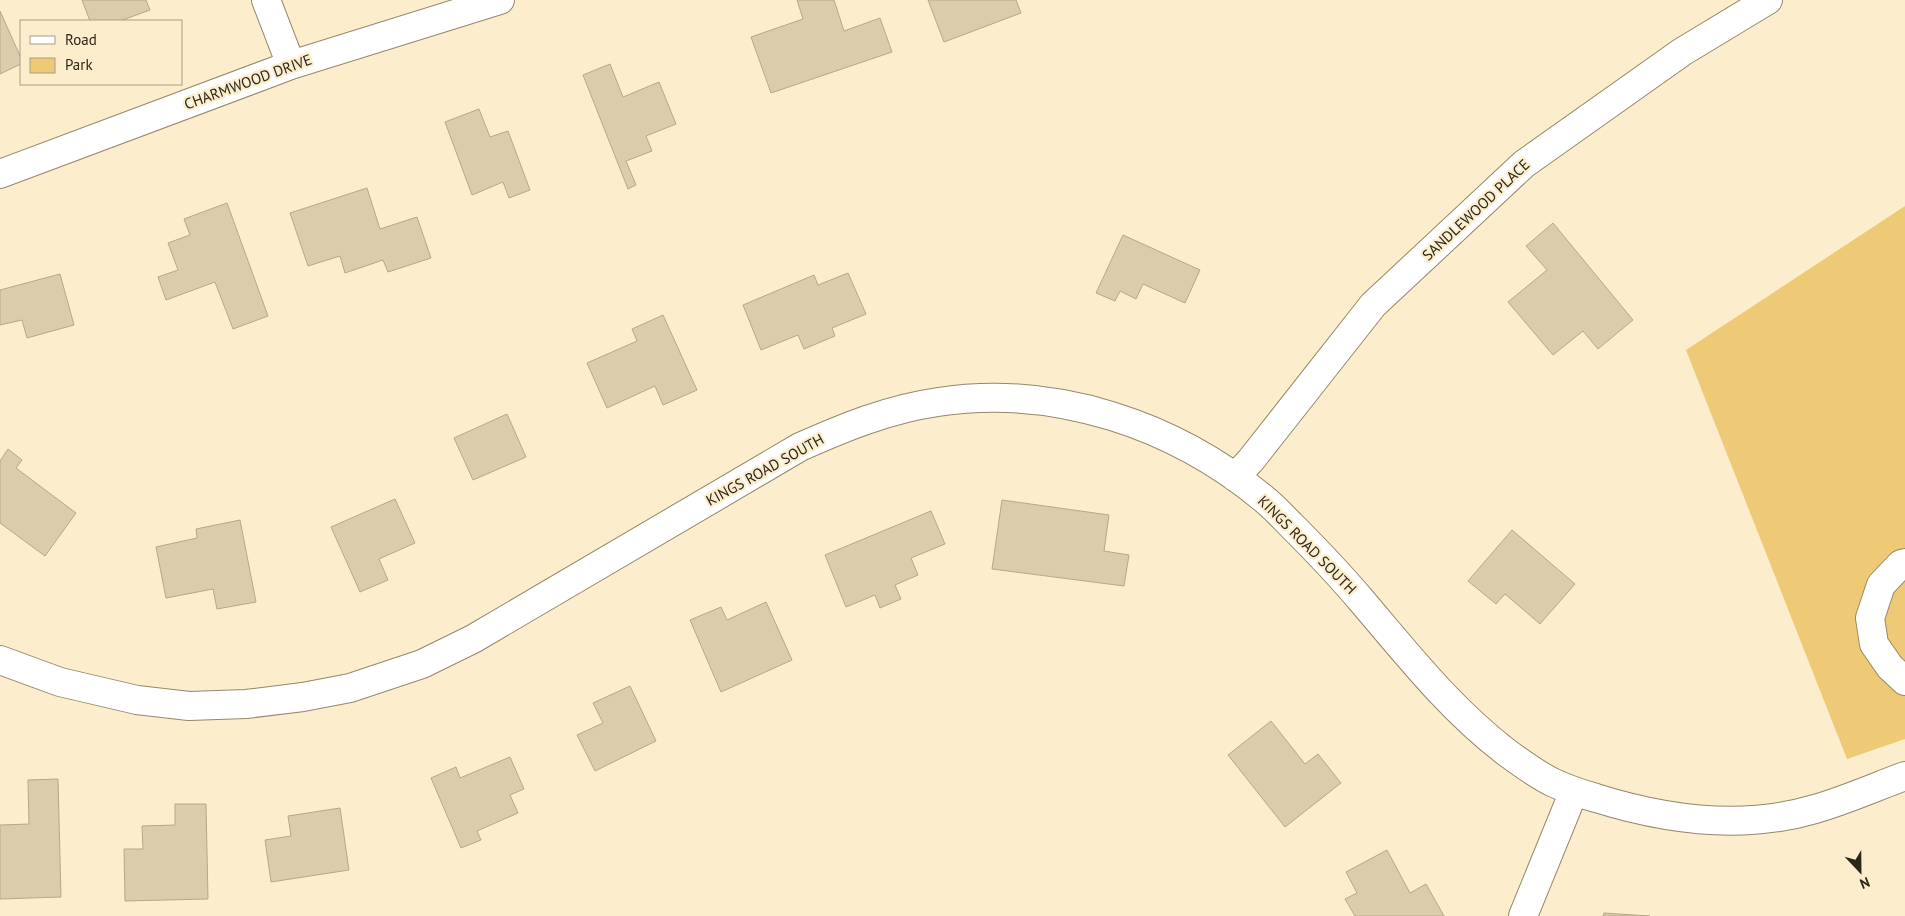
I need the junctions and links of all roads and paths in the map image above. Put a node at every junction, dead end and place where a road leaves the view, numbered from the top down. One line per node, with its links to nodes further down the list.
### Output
1 (266, 0): 4 (street)
2 (500, 0): 4 (street, CHARMWOOD DRIVE)
3 (1768, 0): 6 (street, SANDLEWOOD PLACE)
4 (291, 65): 5 (street, CHARMWOOD DRIVE)
5 (0, 174)
6 (1235, 478): 8 (street, KINGS ROAD SOUTH); 11 (street, KINGS ROAD SOUTH)
7 (1905, 563): 9 (street)
8 (0, 660)
9 (1905, 681)
10 (1905, 776): 11 (street, KINGS ROAD SOUTH)
11 (1574, 791): 12 (street)
12 (1523, 916)

